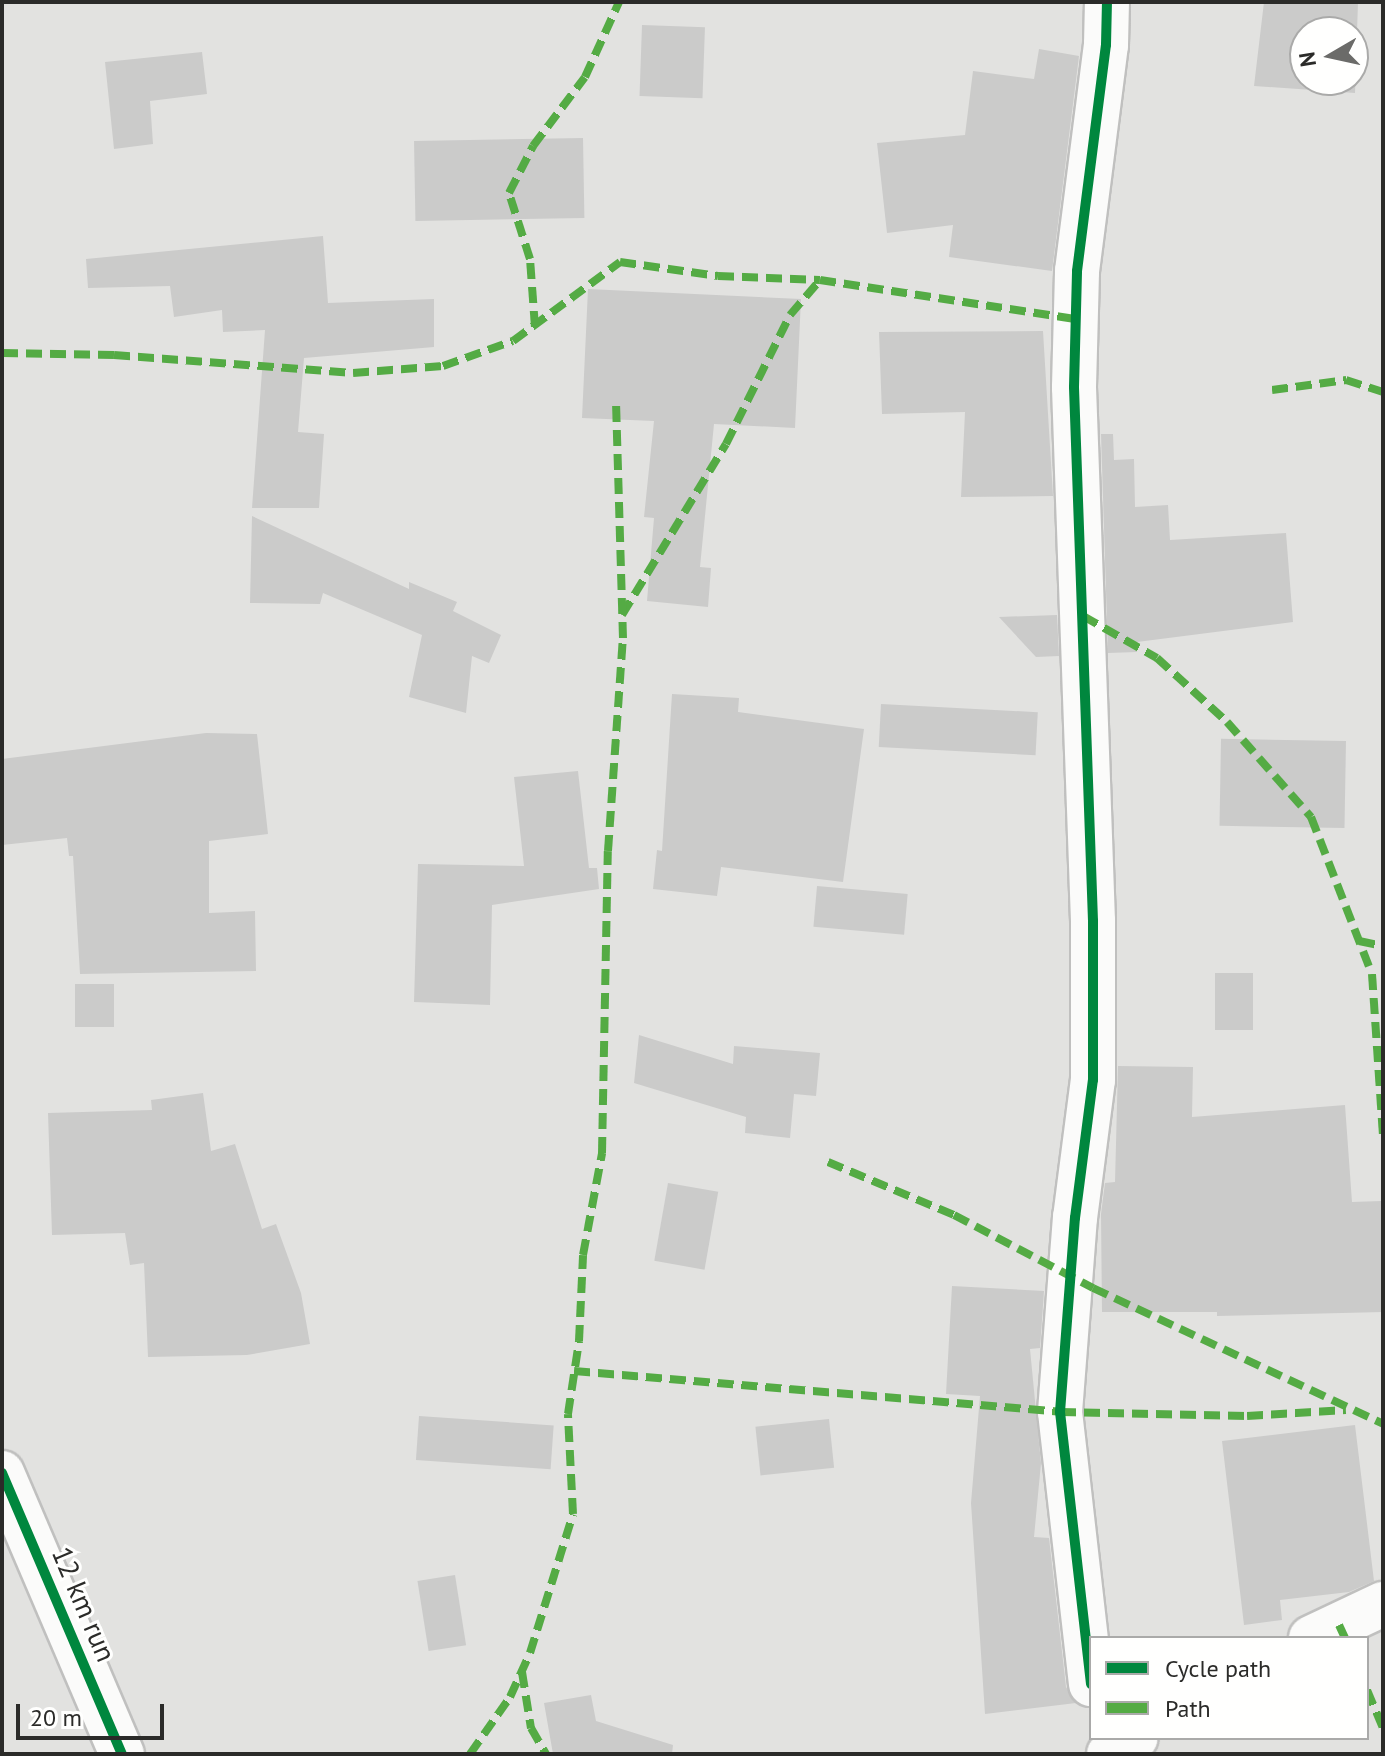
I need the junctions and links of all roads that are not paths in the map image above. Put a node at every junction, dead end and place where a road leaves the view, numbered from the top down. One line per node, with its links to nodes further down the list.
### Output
1 (1107, 2): 5 (street)
2 (2, 1473): 7 (street, 12 km run)
3 (1383, 1604): 4 (street)
4 (1315, 1636)
5 (1089, 1666)
6 (1132, 1740): 8 (street)
7 (122, 1754)
8 (1108, 1754)

